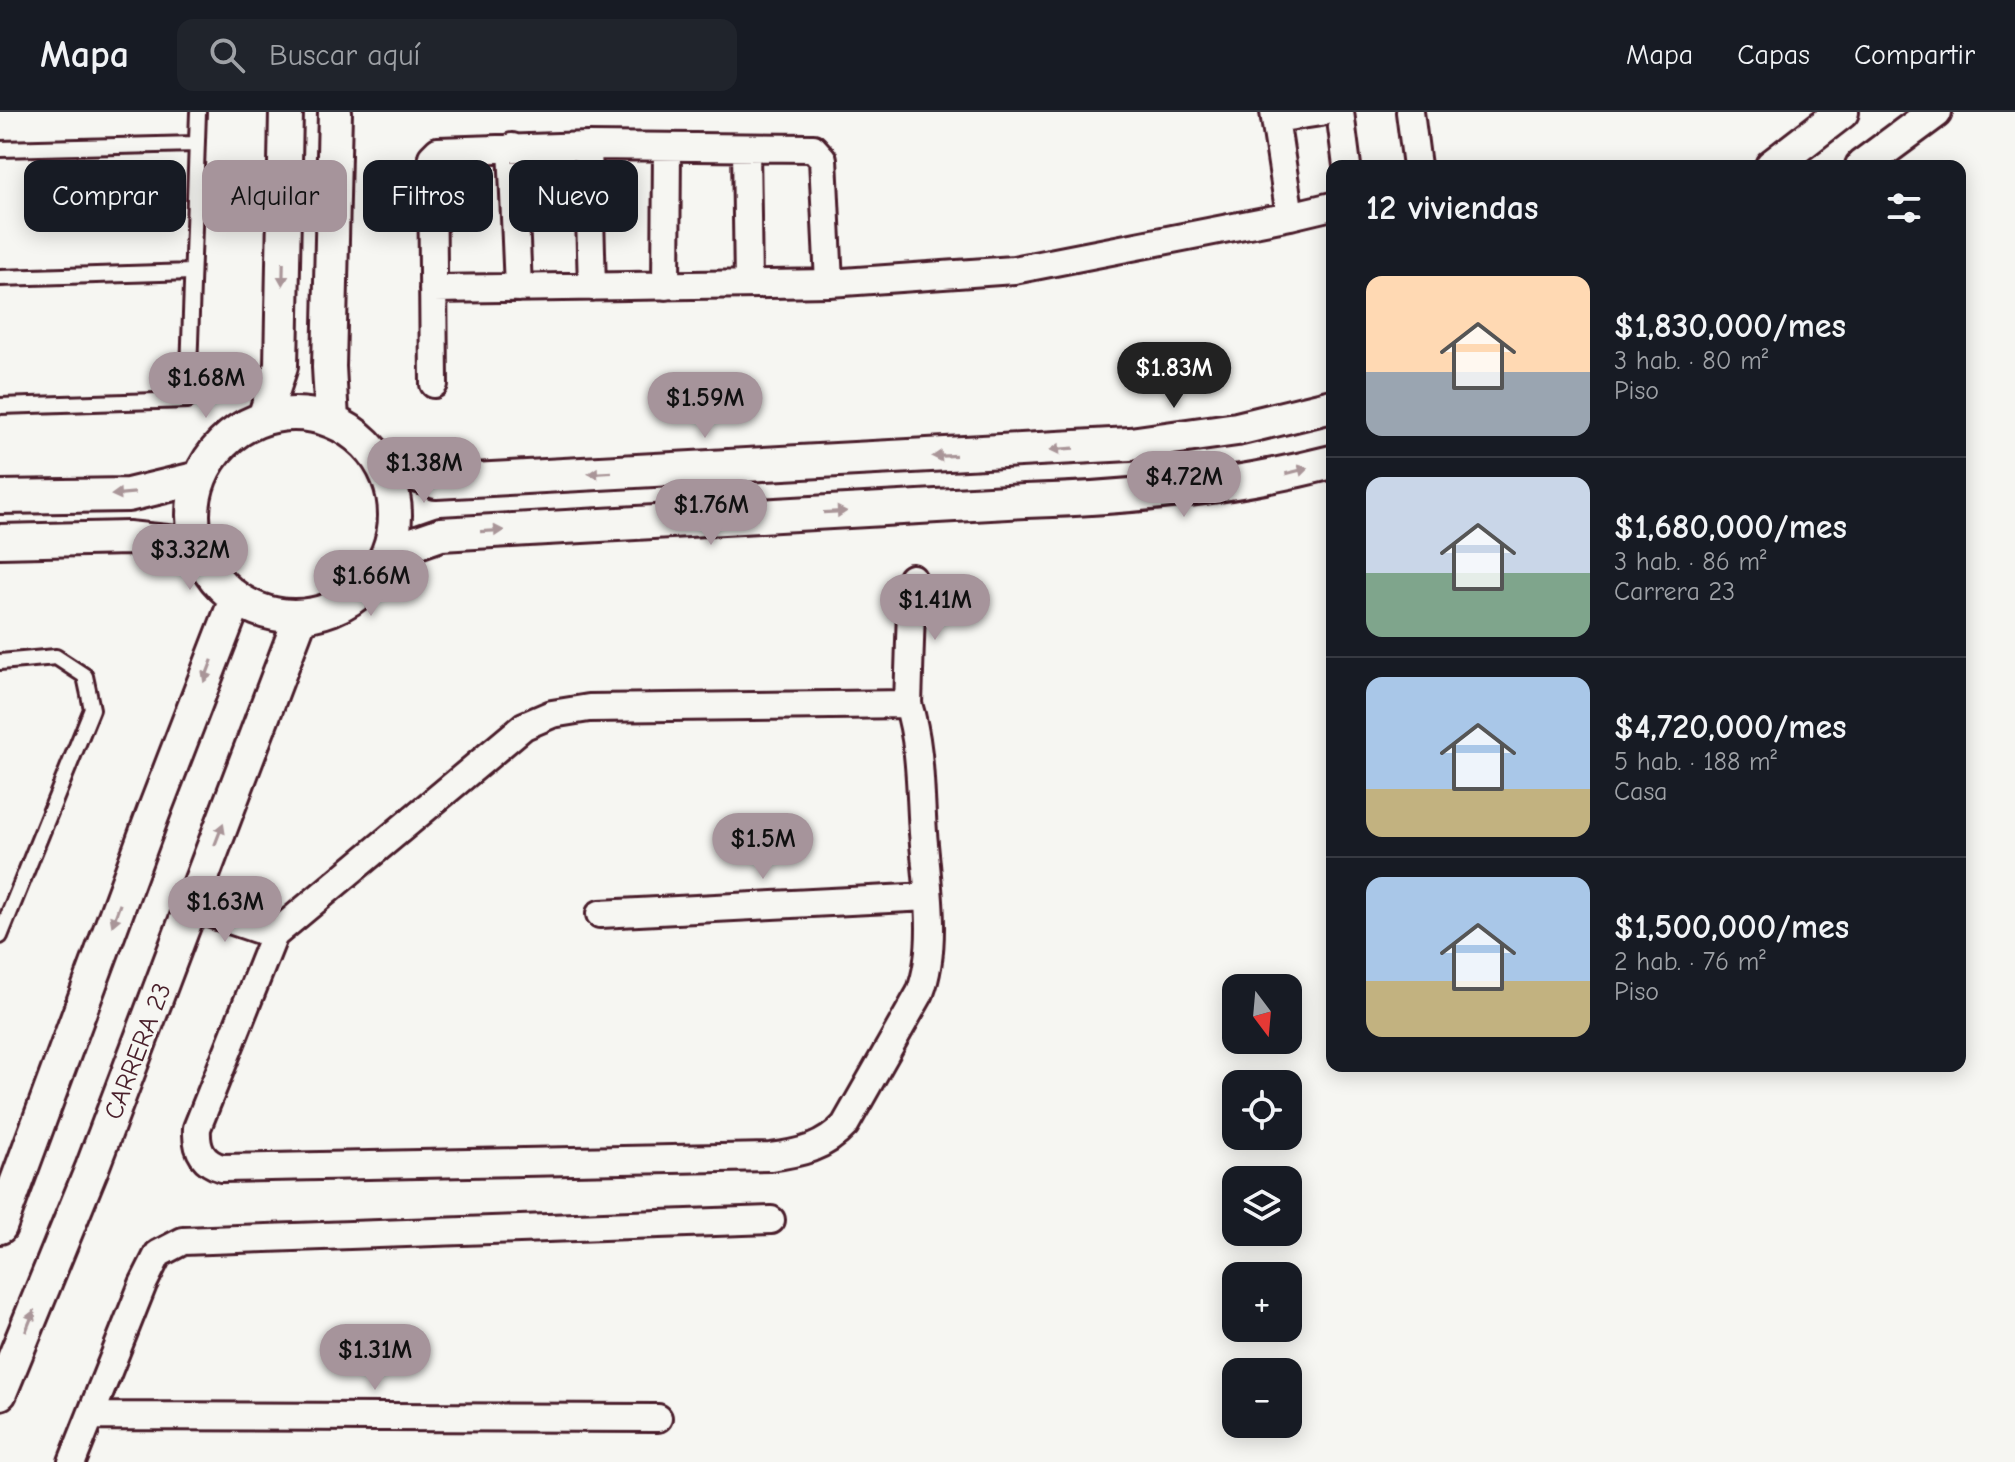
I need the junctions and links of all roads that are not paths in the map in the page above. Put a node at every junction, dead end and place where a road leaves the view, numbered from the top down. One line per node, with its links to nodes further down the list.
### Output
1 (198, 112): 10 (lane)
2 (286, 112): 33 (street, one-way to 33)
3 (335, 112): 34 (street)
4 (1321, 112): 9 (street)
5 (1340, 112): 16 (street)
6 (1410, 112): 17 (street)
7 (1842, 112): 18 (street)
8 (1935, 112): 19 (street)
9 (1275, 115): 21 (street)
10 (196, 144): 15 (lane); 22 (lane)
11 (588, 146): 12 (street); 13 (street); 27 (street)
12 (512, 147): 28 (street); 29 (street)
13 (667, 147): 14 (street); 26 (street)
14 (746, 148): 24 (street); 25 (street)
15 (0, 149)
16 (1346, 160)
17 (1416, 160)
18 (1780, 160)
19 (1870, 160)
20 (1326, 207): 21 (street)
21 (1290, 216): 24 (street)
22 (192, 272): 23 (lane); 31 (lane)
23 (0, 278)
24 (829, 283): 25 (street)
25 (748, 284): 26 (street)
26 (666, 286): 27 (street)
27 (592, 287): 28 (street)
28 (518, 288): 29 (street)
29 (433, 289): 30 (street)
30 (434, 384)
31 (0, 406)
32 (1326, 407): 35 (street, one-way to 35)
33 (264, 418): 34 (street); 37 (street)
34 (332, 420): 35 (street)
35 (383, 463): 41 (street)
36 (1326, 464): 41 (street, one-way to 36)
37 (199, 478): 38 (street, one-way to 38); 40 (street)
38 (0, 497)
39 (0, 541): 40 (street)
40 (196, 545): 43 (street)
41 (389, 552): 44 (street)
42 (912, 578): 46 (street)
43 (236, 599): 44 (street); 53 (street, one-way to 53)
44 (301, 616): 48 (street, CARRERA 23, one-way to 44)
45 (0, 662): 51 (lane)
46 (908, 704): 47 (street); 50 (street)
47 (928, 897): 49 (street); 50 (street)
48 (191, 907): 50 (street); 54 (street, CARRERA 23, one-way to 48)
49 (600, 914)
50 (274, 935)
51 (0, 936)
52 (771, 1220): 55 (street)
53 (0, 1227)
54 (0, 1393)
55 (91, 1416): 56 (street); 57 (street)
56 (658, 1418)
57 (72, 1462)

